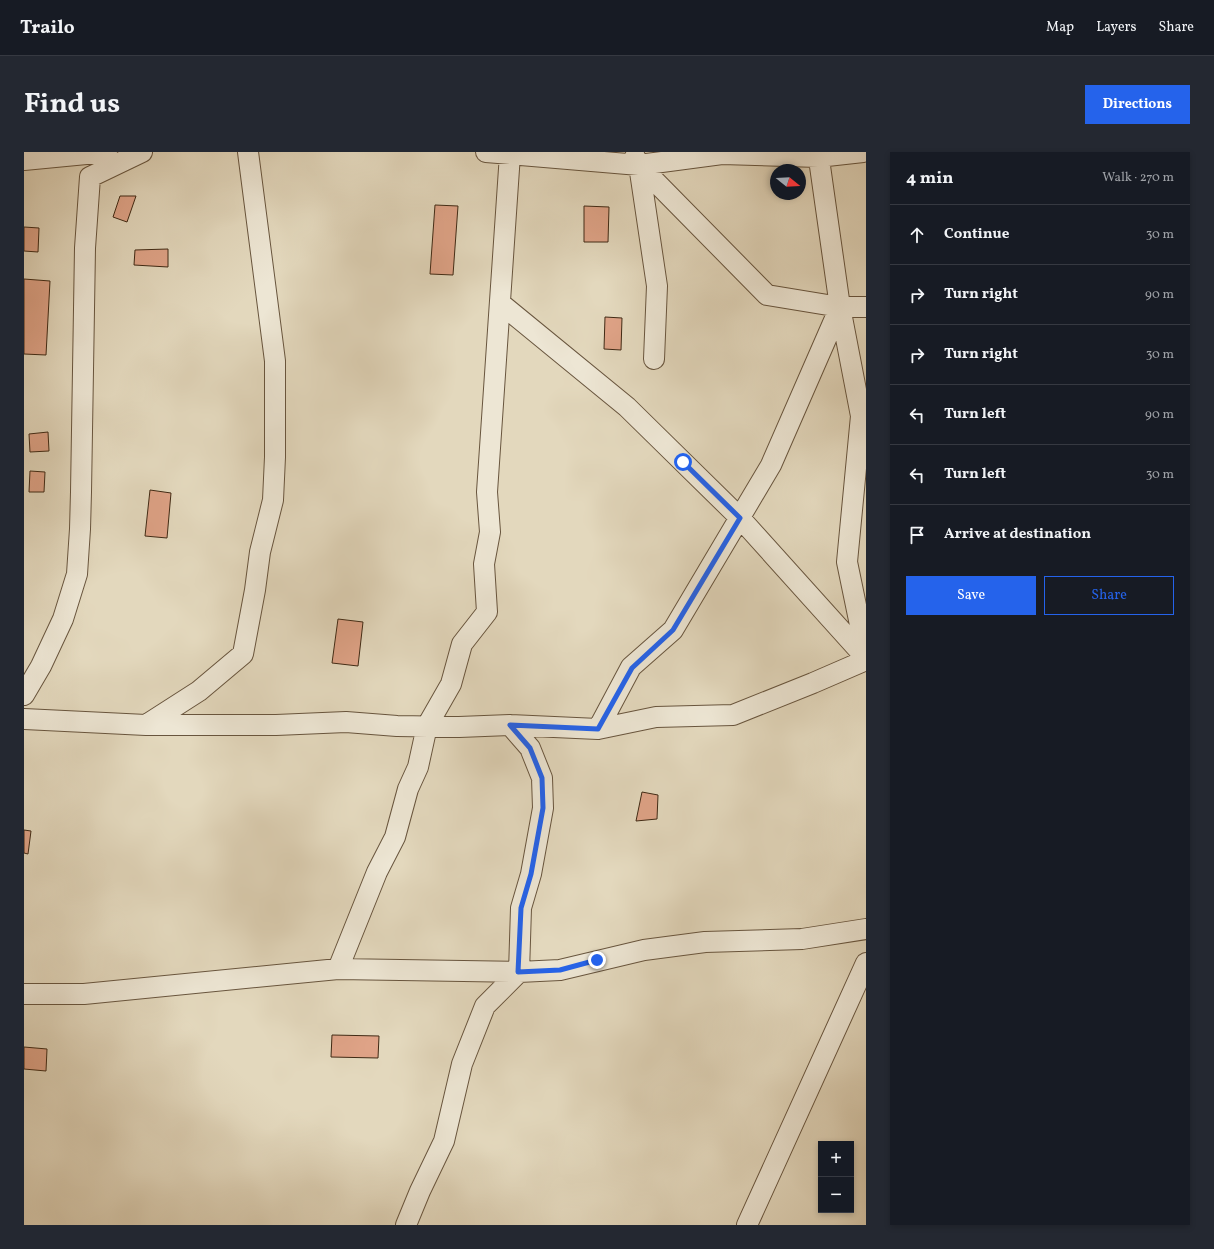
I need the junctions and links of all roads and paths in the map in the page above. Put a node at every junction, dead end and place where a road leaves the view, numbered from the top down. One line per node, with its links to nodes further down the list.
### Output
1 (107, 152): 9 (street)
2 (142, 152): 17 (street)
3 (248, 152): 19 (street)
4 (486, 152): 6 (street)
5 (863, 152): 7 (street)
6 (510, 154): 8 (street); 10 (street)
7 (818, 154): 8 (street); 11 (street)
8 (636, 158): 11 (street); 13 (street)
9 (24, 160)
10 (500, 303): 14 (street); 21 (street)
11 (840, 307): 12 (street); 14 (street); 15 (street)
12 (866, 307)
13 (654, 359)
14 (740, 518): 16 (street); 22 (street)
15 (866, 654)
16 (866, 659): 22 (street)
17 (24, 695)
18 (24, 719): 19 (street)
19 (146, 725): 21 (street)
20 (510, 725): 21 (street); 22 (street); 26 (street)
21 (427, 726): 25 (street)
22 (598, 729)
23 (866, 929): 26 (street)
24 (866, 963): 29 (street)
25 (338, 969): 26 (street); 27 (street)
26 (518, 972): 28 (street)
27 (24, 994)
28 (406, 1225)
29 (747, 1225)

